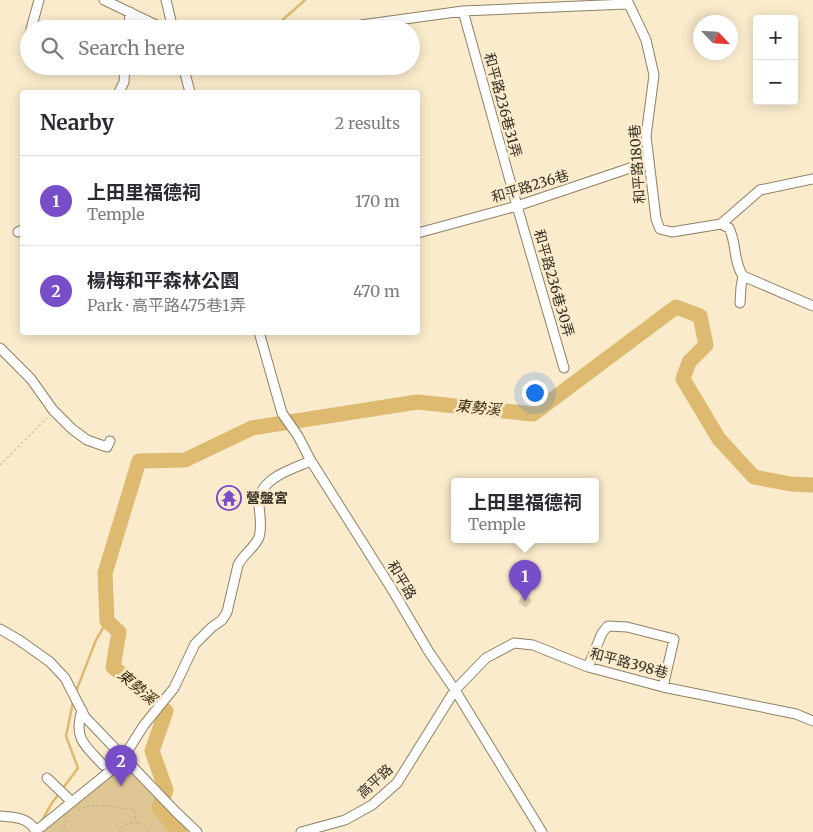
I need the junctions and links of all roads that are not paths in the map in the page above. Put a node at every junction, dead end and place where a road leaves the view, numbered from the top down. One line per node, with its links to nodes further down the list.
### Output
1 (39, 0): 7 (street)
2 (104, 0): 5 (street)
3 (166, 0): 10 (street)
4 (627, 2): 6 (street, 和平路180巷); 16 (street, 和平路180巷)
5 (130, 12): 8 (street); 9 (street)
6 (463, 12): 11 (street, 和平路180巷); 18 (street, 和平路236巷31弄)
7 (33, 20)
8 (130, 20)
9 (146, 20)
10 (171, 20)
11 (401, 20)
12 (124, 75): 14 (street)
13 (185, 75): 15 (street)
14 (120, 90)
15 (189, 90)
16 (648, 162): 18 (street, 和平路236巷); 19 (street, 和平路180巷)
17 (813, 179): 19 (street)
18 (517, 206): 20 (street, 和平路236巷); 26 (street, 和平路236巷30弄)
19 (721, 224): 21 (street)
20 (420, 231)
21 (744, 276): 22 (street); 23 (street)
22 (740, 303)
23 (813, 306)
24 (260, 335): 28 (street, 和平路)
25 (0, 348): 27 (street)
26 (564, 368)
27 (110, 441)
28 (311, 460): 32 (street, 和平路); 35 (street)
29 (0, 629): 33 (street)
30 (588, 667): 31 (street, 和平路398巷); 31 (street); 32 (street, 和平路398巷)
31 (663, 687): 34 (street, 和平路398巷)
32 (455, 690): 42 (street, 高平路); 43 (street, 和平路)
33 (82, 710): 35 (street); 36 (street)
34 (813, 721)
35 (124, 757): 38 (street); 41 (street)
36 (103, 766)
37 (47, 778): 38 (street)
38 (72, 802): 40 (street)
39 (0, 816): 40 (street)
40 (34, 829)
41 (197, 832)
42 (301, 832)
43 (542, 832)

